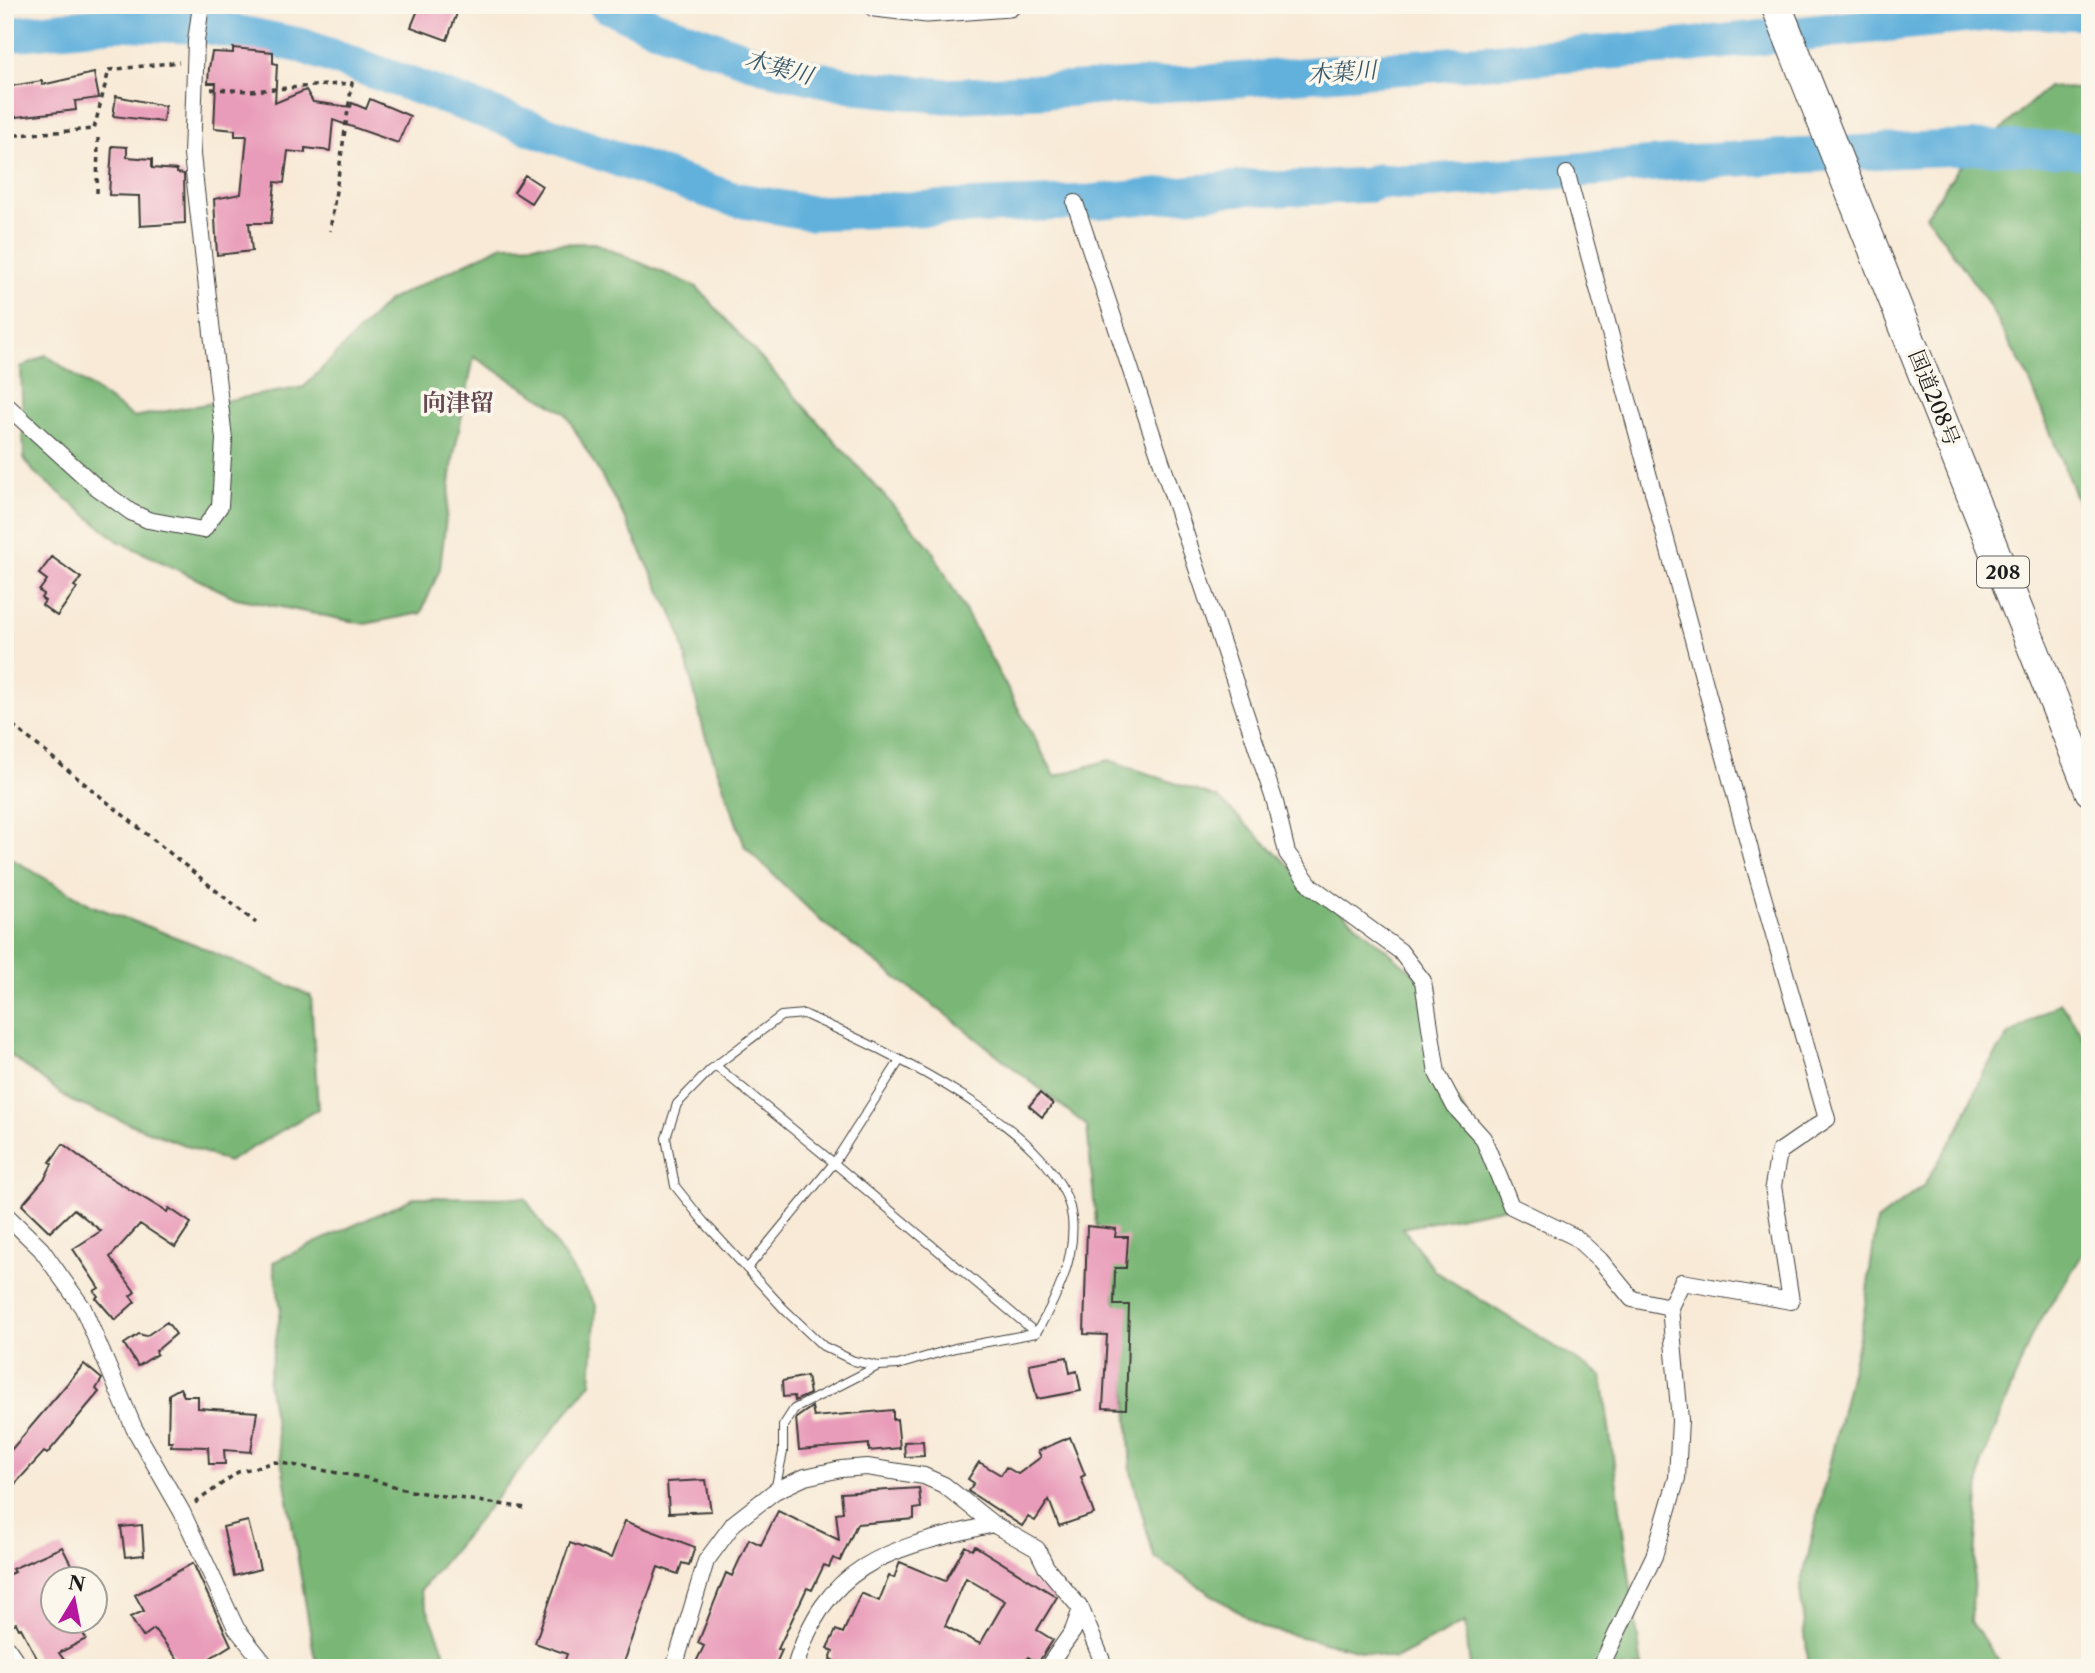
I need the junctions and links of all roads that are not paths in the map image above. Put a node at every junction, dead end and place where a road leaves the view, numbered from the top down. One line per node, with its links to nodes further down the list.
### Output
1 (201, 5): 7 (street)
2 (875, 5): 3 (main road)
3 (1009, 5)
4 (1776, 5): 8 (highway, 国道208号 / 208)
5 (1567, 174): 14 (street)
6 (1075, 203): 14 (street)
7 (5, 404)
8 (2090, 791)
9 (900, 1060): 10 (lane); 11 (lane); 15 (lane)
10 (716, 1066): 11 (lane); 13 (lane)
11 (834, 1163): 13 (lane); 15 (lane)
12 (5, 1214): 22 (street)
13 (747, 1269): 16 (lane)
14 (1670, 1307): 27 (street)
15 (1035, 1333): 16 (lane)
16 (878, 1366): 17 (lane)
17 (775, 1491): 18 (street); 23 (street)
18 (993, 1524): 19 (street); 24 (street)
19 (1081, 1609): 25 (street); 26 (street)
20 (5, 1645): 21 (street)
21 (21, 1668)
22 (268, 1668)
23 (674, 1668)
24 (795, 1668)
25 (1046, 1668)
26 (1105, 1668)
27 (1600, 1668)

